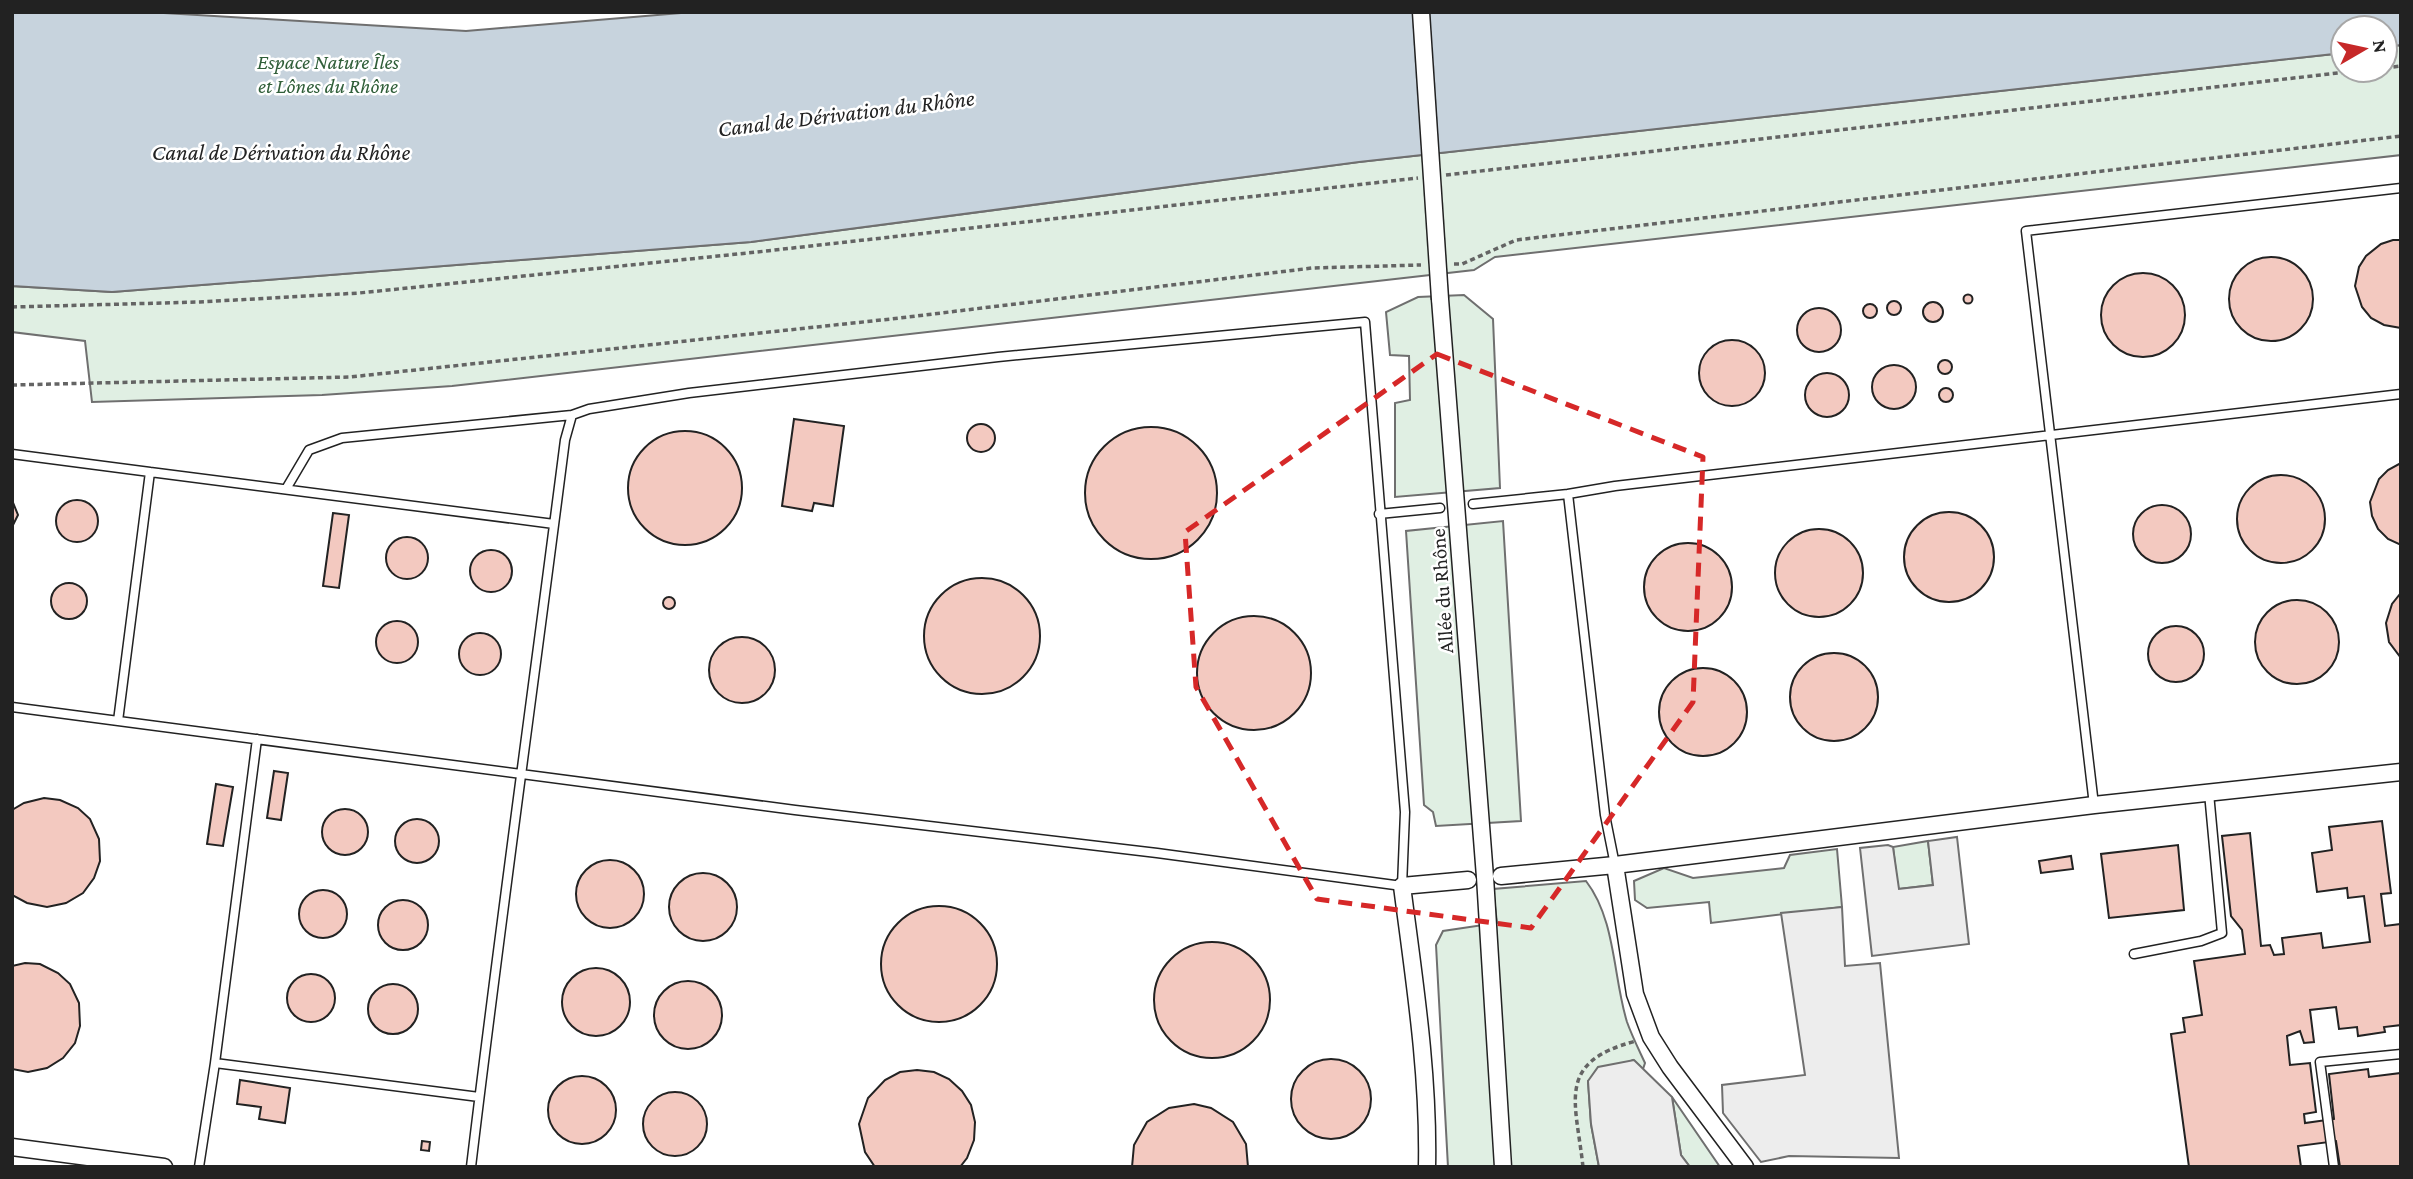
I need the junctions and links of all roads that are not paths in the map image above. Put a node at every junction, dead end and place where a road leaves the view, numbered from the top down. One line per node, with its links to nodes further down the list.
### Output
1 (1420, 12): 34 (street, Allée du Rhône, bridge)
2 (2401, 188): 5 (lane)
3 (2401, 394): 5 (lane)
4 (572, 415): 8 (lane); 12 (lane); 13 (lane)
5 (2050, 435): 9 (lane); 20 (lane)
6 (12, 454): 7 (lane)
7 (150, 472): 8 (lane); 15 (lane)
8 (286, 489): 13 (lane)
9 (1568, 494): 10 (lane); 21 (lane)
10 (1472, 504)
11 (1440, 508): 12 (lane)
12 (1379, 514): 24 (lane)
13 (554, 524): 18 (lane)
14 (12, 707): 15 (lane)
15 (118, 721): 16 (lane)
16 (257, 739): 18 (lane); 27 (lane)
17 (2401, 772): 19 (street)
18 (522, 774): 24 (lane); 28 (lane)
19 (2209, 793): 20 (street); 25 (lane)
20 (2094, 806): 21 (street)
21 (1615, 865): 22 (street); 35 (street)
22 (1501, 876)
23 (1468, 880): 24 (street)
24 (1402, 886): 33 (street)
25 (2134, 954)
26 (2401, 1054): 36 (lane)
27 (215, 1063): 28 (lane); 31 (lane)
28 (479, 1097): 32 (lane)
29 (12, 1147): 30 (street)
30 (164, 1167)
31 (200, 1167)
32 (471, 1167)
33 (1427, 1167)
34 (1503, 1167)
35 (1745, 1167)
36 (2334, 1167)

